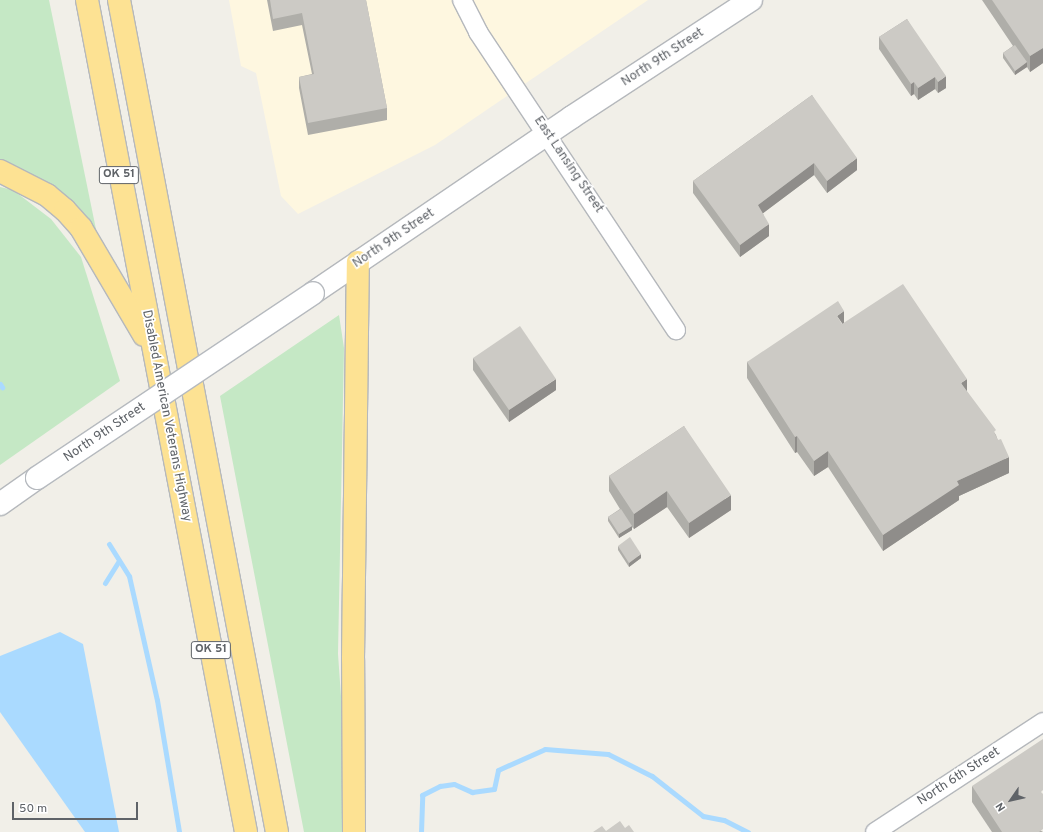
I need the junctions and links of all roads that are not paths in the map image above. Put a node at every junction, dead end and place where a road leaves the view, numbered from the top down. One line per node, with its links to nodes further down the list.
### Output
1 (87, 0): 9 (highway, Disabled American Veterans Highway / OK 51)
2 (119, 0): 13 (highway, OK 51)
3 (462, 0): 5 (street, East Lansing Street)
4 (752, 0): 5 (main road, North 9th Street)
5 (548, 135): 7 (main road, North 9th Street); 8 (street, East Lansing Street)
6 (0, 171): 9 (highway)
7 (358, 262): 10 (main road, North 9th Street, bridge); 14 (highway)
8 (676, 330)
9 (152, 350): 12 (highway, Disabled American Veterans Highway / OK 51)
10 (0, 504)
11 (1043, 722): 15 (street, North 6th Street)
12 (246, 832)
13 (276, 832)
14 (354, 832)
15 (875, 832)

